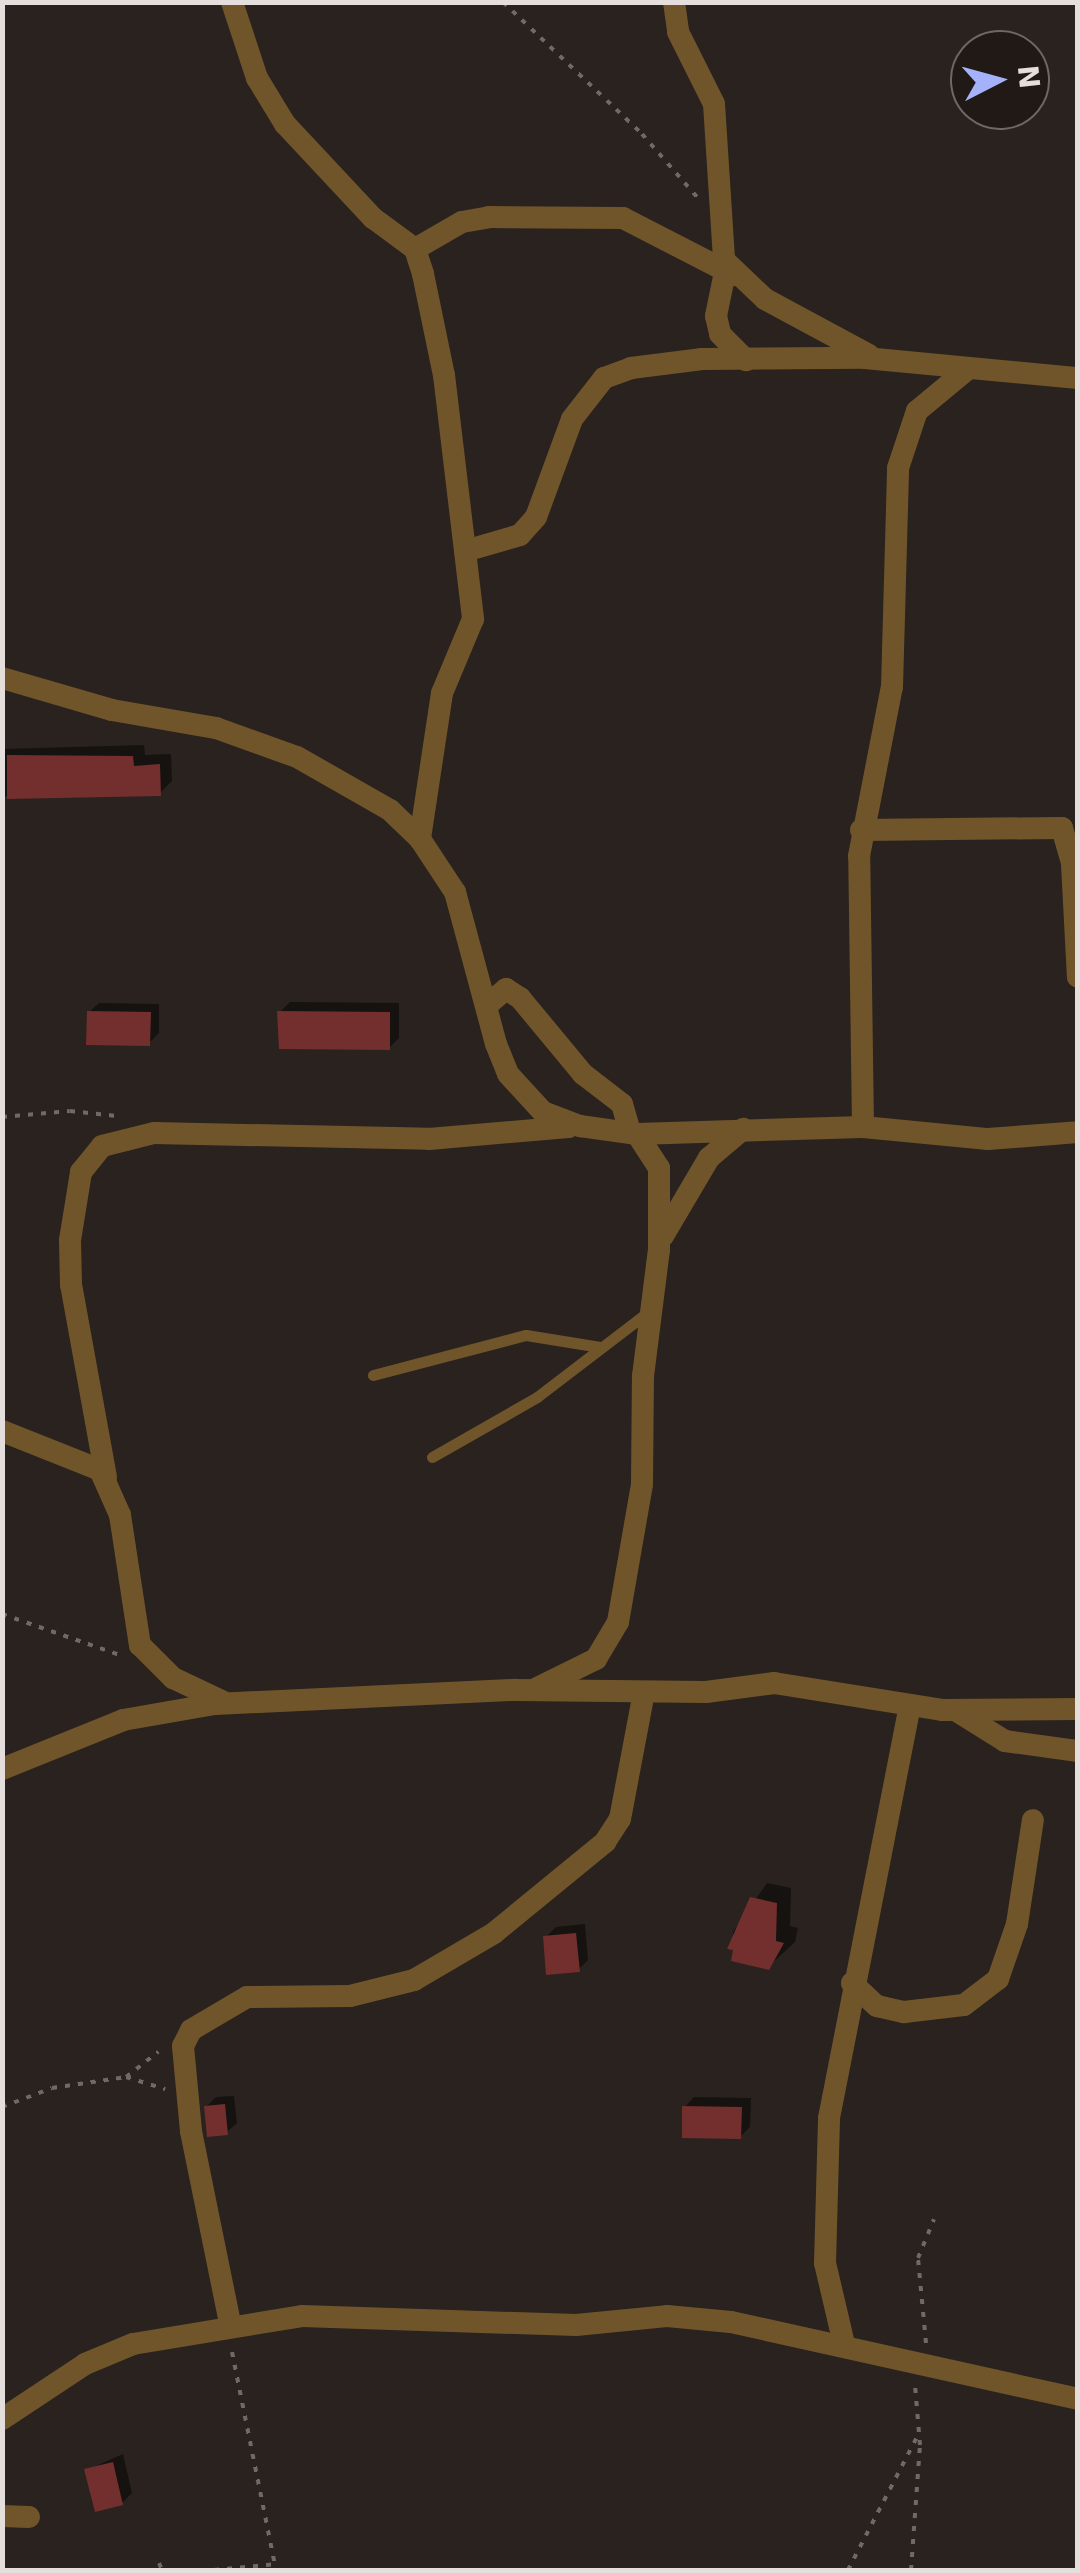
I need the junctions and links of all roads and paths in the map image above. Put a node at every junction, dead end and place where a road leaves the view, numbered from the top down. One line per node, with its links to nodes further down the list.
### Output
1 (232, 2): 5 (street)
2 (503, 2): 4 (path)
3 (674, 2): 4 (street)
4 (718, 219): 6 (street)
5 (415, 249): 6 (street); 11 (street)
6 (729, 274): 7 (street); 8 (street)
7 (877, 359): 8 (street); 9 (street)
8 (746, 360): 11 (street)
9 (969, 368): 10 (street); 13 (street)
10 (1078, 378)
11 (466, 551): 14 (street)
12 (2, 678): 14 (street)
13 (861, 830): 15 (street); 20 (street)
14 (420, 839): 16 (street)
15 (1078, 977)
16 (487, 1005): 19 (street); 23 (street)
17 (122, 1117): 18 (path)
18 (2, 1118)
19 (580, 1126): 23 (street); 30 (street)
20 (864, 1128): 21 (street); 22 (street)
21 (743, 1129): 23 (street); 24 (street)
22 (1078, 1132)
23 (634, 1133): 24 (street)
24 (659, 1244): 25 (street)
25 (652, 1309): 26 (lane); 33 (street)
26 (600, 1348): 27 (lane); 29 (lane)
27 (373, 1375)
28 (2, 1431): 30 (street)
29 (432, 1457)
30 (106, 1477): 35 (street)
31 (2, 1614): 32 (path)
32 (133, 1664)
33 (534, 1690): 34 (street); 35 (street)
34 (644, 1692): 36 (street); 43 (street)
35 (227, 1703): 40 (street)
36 (910, 1706): 37 (street); 42 (street)
37 (955, 1710): 38 (street); 39 (street)
38 (1078, 1710)
39 (1078, 1750)
40 (2, 1769)
41 (1034, 1820): 42 (street)
42 (852, 1984): 49 (street)
43 (187, 2040): 44 (path); 45 (street)
44 (126, 2078): 45 (path); 46 (path)
45 (187, 2095): 48 (street)
46 (2, 2108)
47 (934, 2220): 50 (path)
48 (229, 2323): 49 (street); 52 (street); 57 (path)
49 (844, 2344): 50 (street)
50 (919, 2361): 51 (street); 53 (path)
51 (1078, 2400)
52 (2, 2420)
53 (919, 2434): 60 (path); 61 (path)
54 (2, 2516): 55 (street)
55 (28, 2516)
56 (159, 2563): 58 (path)
57 (276, 2567): 59 (path)
58 (162, 2570)
59 (214, 2570)
60 (848, 2570)
61 (911, 2570)

